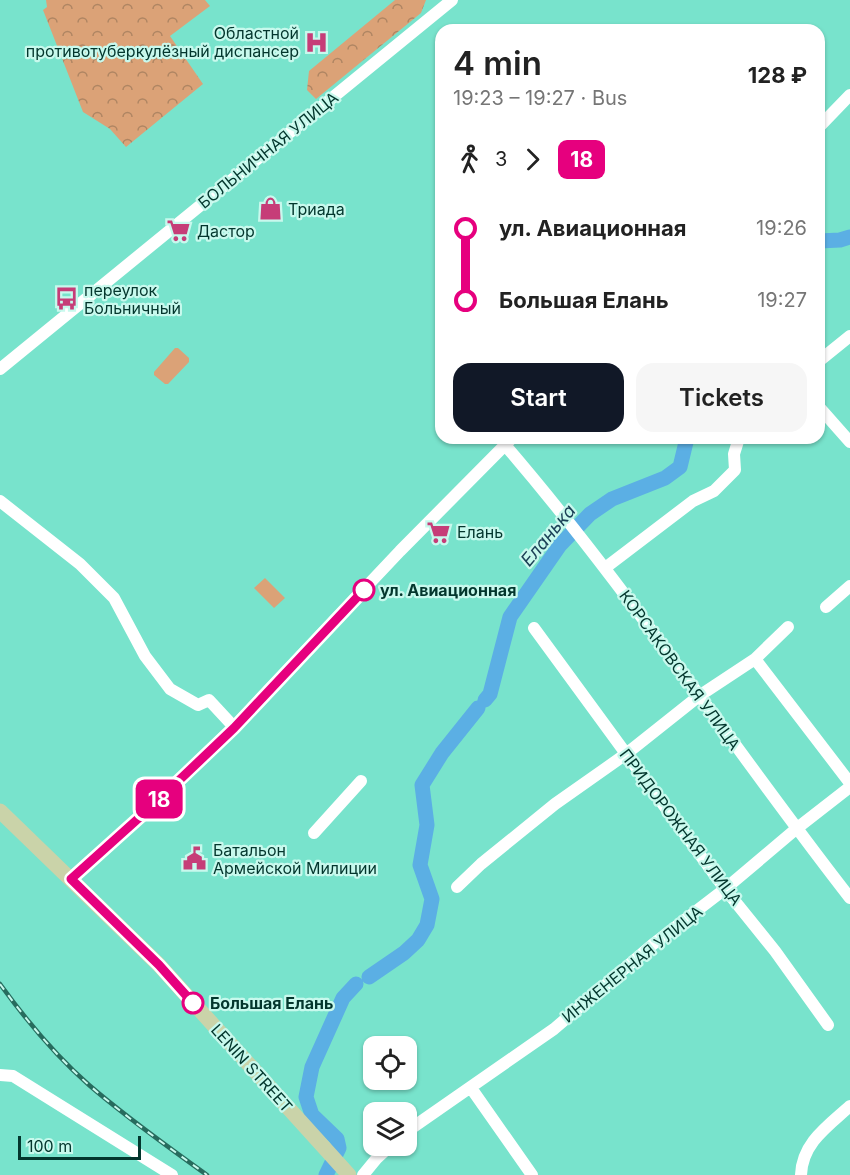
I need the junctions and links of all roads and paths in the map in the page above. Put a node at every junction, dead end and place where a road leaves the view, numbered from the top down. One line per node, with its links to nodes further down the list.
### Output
1 (446, 2): 6 (street, БОЛЬНИЧНАЯ УЛИЦА)
2 (850, 96): 3 (street)
3 (825, 122)
4 (850, 336): 5 (street)
5 (825, 356)
6 (0, 369)
7 (825, 414): 8 (street)
8 (850, 442)
9 (506, 444): 20 (street)
10 (511, 444): 13 (street, КОРСАКОВСКАЯ УЛИЦА)
11 (738, 444): 13 (street)
12 (0, 501): 20 (street)
13 (605, 568): 19 (street, КОРСАКОВСКАЯ УЛИЦА)
14 (850, 586): 15 (street)
15 (826, 607)
16 (788, 627): 18 (street)
17 (534, 628): 21 (street, ПРИДОРОЖНАЯ УЛИЦА)
18 (755, 658): 19 (street); 23 (street)
19 (699, 696): 21 (street); 25 (street, КОРСАКОВСКАЯ УЛИЦА)
20 (234, 728): 27 (street)
21 (626, 754): 28 (street); 29 (street, ПРИДОРОЖНАЯ УЛИЦА)
22 (361, 781): 26 (street)
23 (850, 785): 25 (street, ИНЖЕНЕРНАЯ УЛИЦА)
24 (0, 811): 27 (main road, LENIN STREET)
25 (796, 829): 29 (street, ИНЖЕНЕРНАЯ УЛИЦА); 30 (street, КОРСАКОВСКАЯ УЛИЦА)
26 (314, 833)
27 (71, 879): 37 (main road, LENIN STREET)
28 (457, 887)
29 (725, 889): 31 (street, ПРИДОРОЖНАЯ УЛИЦА); 33 (street, ИНЖЕНЕРНАЯ УЛИЦА)
30 (850, 898)
31 (828, 1025)
32 (0, 1075): 38 (street)
33 (471, 1088): 35 (street, ИНЖЕНЕРНАЯ УЛИЦА); 40 (street)
34 (850, 1106): 41 (street)
35 (417, 1125)
36 (378, 1156): 39 (street)
37 (345, 1171)
38 (172, 1175)
39 (363, 1175)
40 (532, 1175)
41 (801, 1175)

